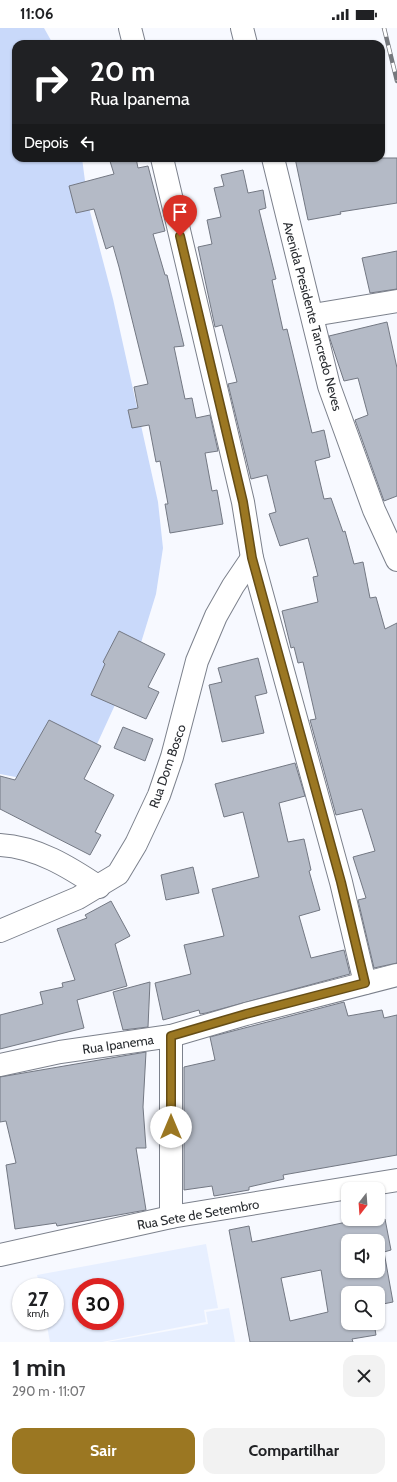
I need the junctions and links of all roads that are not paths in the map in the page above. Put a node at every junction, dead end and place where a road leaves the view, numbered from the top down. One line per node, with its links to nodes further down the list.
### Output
1 (130, 28): 3 (street)
2 (242, 28): 4 (street)
3 (133, 40)
4 (245, 40)
5 (163, 162): 9 (street)
6 (273, 162): 8 (street, Avenida Presidente Tancredo Neves)
7 (397, 301): 8 (street)
8 (313, 315): 10 (street, Avenida Presidente Tancredo Neves)
9 (252, 558): 12 (street, Rua Dom Bosco); 15 (street)
10 (397, 560)
11 (0, 845): 12 (street)
12 (99, 886): 13 (street, Rua Dom Bosco)
13 (0, 931)
14 (397, 975): 15 (street, Rua Ipanema)
15 (365, 983): 16 (street, Rua Ipanema)
16 (171, 1036): 17 (street, Rua Ipanema); 19 (street)
17 (0, 1065)
18 (397, 1180): 19 (street, Rua Sete de Setembro)
19 (171, 1217): 20 (street, Rua Sete de Setembro)
20 (0, 1255)

